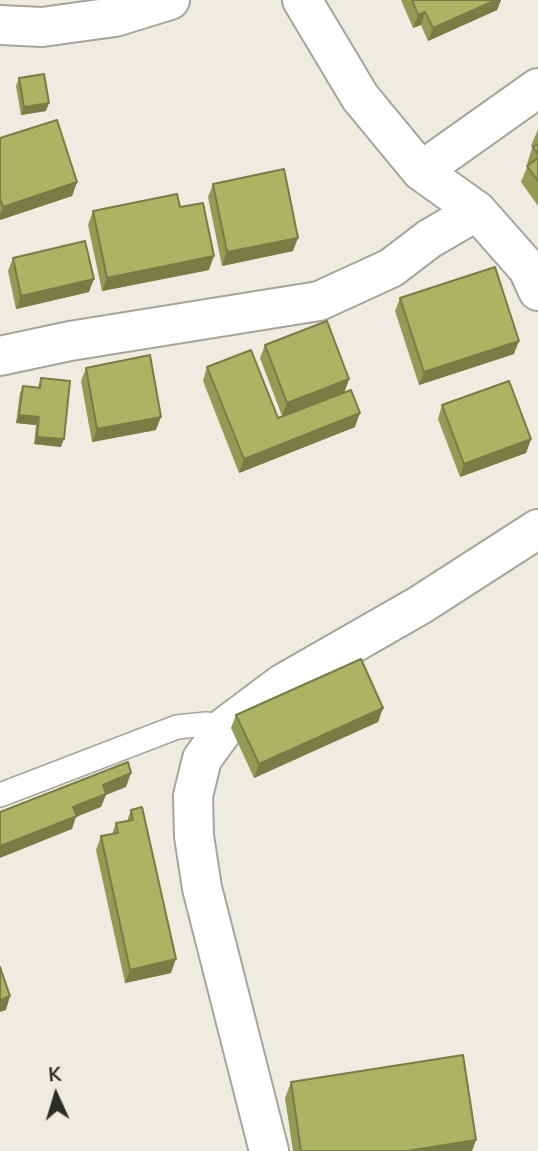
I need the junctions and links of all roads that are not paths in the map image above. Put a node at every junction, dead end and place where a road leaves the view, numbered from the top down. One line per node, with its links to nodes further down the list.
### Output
1 (170, 0): 3 (street)
2 (302, 0): 5 (street)
3 (0, 25)
4 (538, 88): 5 (street)
5 (422, 171): 6 (street)
6 (477, 211): 7 (street); 8 (street)
7 (538, 291)
8 (0, 356)
9 (538, 528): 10 (street)
10 (226, 726): 11 (lane); 12 (street)
11 (0, 795)
12 (269, 1151)

